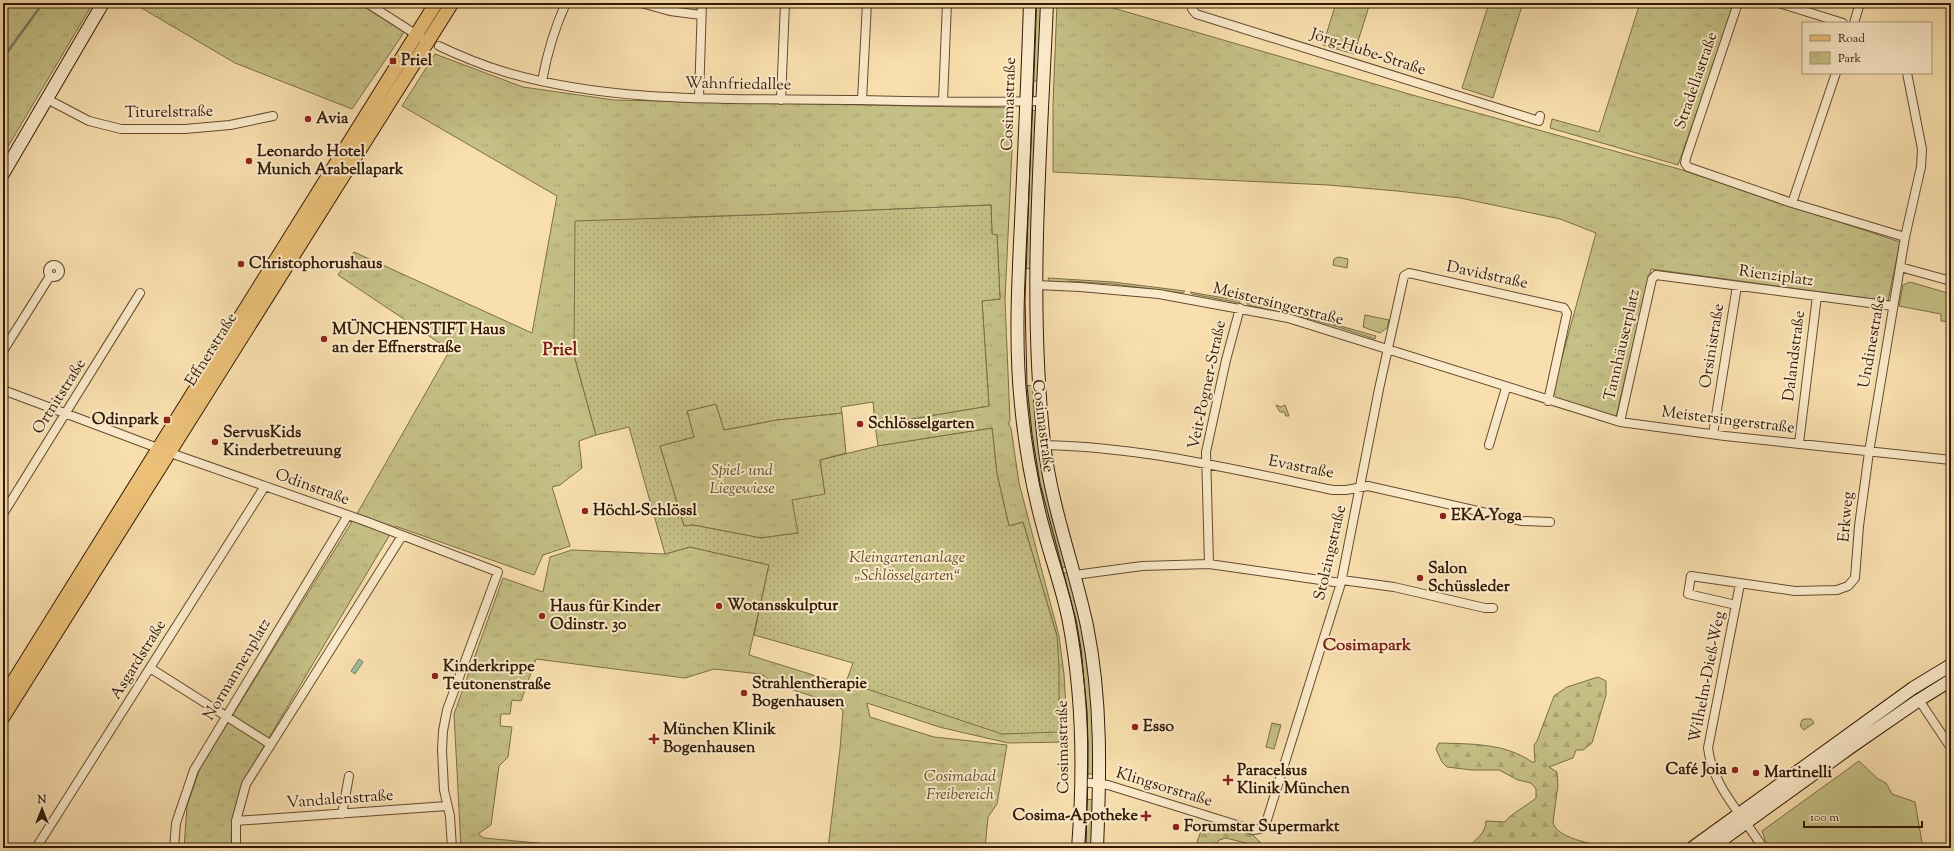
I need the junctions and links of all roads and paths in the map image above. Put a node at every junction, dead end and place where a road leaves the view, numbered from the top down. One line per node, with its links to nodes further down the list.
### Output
1 (103, 3): 26 (main road)
2 (367, 3): 20 (street, Wahnfriedallee)
3 (436, 3): 20 (main road, Effnerstraße)
4 (452, 3): 21 (main road, Effnerstraße)
5 (566, 3): 24 (street)
6 (641, 3): 17 (street)
7 (702, 3): 17 (street)
8 (786, 3): 27 (street)
9 (867, 3): 28 (street)
10 (947, 3): 29 (street)
11 (1030, 3): 31 (main road, Cosimastraße)
12 (1047, 3): 30 (main road, Cosimastraße)
13 (1193, 3): 33 (street, Jörg-Hube-Straße)
14 (1738, 3): 35 (street, Stradellastraße)
15 (1779, 3): 18 (street)
16 (1860, 3): 19 (street)
17 (702, 15): 25 (street)
18 (1840, 22)
19 (1854, 22)
20 (417, 35): 21 (street, Wahnfriedallee); 60 (main road, Effnerstraße)
21 (434, 44): 24 (street, Wahnfriedallee); 60 (main road, Effnerstraße)
22 (1836, 74): 35 (street)
23 (1907, 74): 36 (street, Undinestraße)
24 (542, 81): 25 (street, Wahnfriedallee)
25 (699, 98): 27 (street, Wahnfriedallee)
26 (47, 99): 32 (street, Titurelstraße); 34 (main road)
27 (781, 100): 28 (street, Wahnfriedallee)
28 (862, 100): 29 (street, Wahnfriedallee)
29 (943, 101): 31 (street, Wahnfriedallee)
30 (1043, 101): 31 (street, Wahnfriedallee); 42 (main road, Cosimastraße)
31 (1026, 102): 43 (main road, Cosimastraße)
32 (273, 116)
33 (1540, 116)
34 (3, 174)
35 (1792, 203): 36 (street)
36 (1905, 237): 37 (street, Undinestraße)
37 (1900, 267): 41 (street); 47 (street, Undinestraße)
38 (1656, 274): 44 (street, Rienziplatz); 55 (street, Tannhäuserplatz)
39 (50, 276): 50 (street)
40 (1404, 276): 49 (street, Stolzingstraße); 53 (street, Davidstraße)
41 (1951, 281)
42 (1036, 285): 43 (main road); 48 (street, Meistersingerstraße); 58 (main road, Cosimastraße)
43 (1018, 286): 86 (main road, Cosimastraße)
44 (1737, 286): 46 (street, Rienziplatz); 56 (street, Orsinistraße)
45 (140, 294): 54 (street, Ortnitstraße)
46 (1817, 296): 47 (street, Rienziplatz); 57 (street, Dalandstraße)
47 (1893, 306): 61 (street, Undinestraße)
48 (1240, 308): 49 (street, Meistersingerstraße); 63 (street, Veit-Pogner-Straße)
49 (1389, 350): 51 (street, Meistersingerstraße); 65 (street, Stolzingstraße)
50 (3, 351)
51 (1506, 388): 53 (street, Meistersingerstraße); 59 (street)
52 (3, 390): 54 (street, Odinstraße)
53 (1548, 400): 55 (street, Meistersingerstraße)
54 (66, 414): 60 (street, Odinstraße); 66 (street, Ortnitstraße)
55 (1620, 422): 56 (street, Meistersingerstraße)
56 (1713, 434): 57 (street, Meistersingerstraße)
57 (1799, 443): 61 (street, Meistersingerstraße)
58 (1044, 445): 63 (street, Evastraße); 71 (main road, Cosimastraße)
59 (1489, 445)
60 (164, 450): 64 (street, Odinstraße); 79 (main road, Effnerstraße); 82 (main road, Effnerstraße)
61 (1869, 452): 62 (street, Meistersingerstraße); 73 (street, Erkweg)
62 (1951, 460)
63 (1206, 462): 65 (street, Evastraße); 70 (street, Veit-Pogner-Straße)
64 (266, 486): 67 (street, Odinstraße); 77 (street, Asgardstraße)
65 (1360, 486): 68 (street, Evastraße); 72 (street, Stolzingstraße)
66 (3, 514)
67 (348, 515): 69 (street, Odinstraße); 81 (street, Normannenplatz)
68 (1550, 522)
69 (402, 536): 83 (street); 88 (street, Odinstraße)
70 (1209, 564): 71 (street); 72 (street)
71 (1075, 575): 87 (main road, Cosimastraße)
72 (1341, 581): 75 (street); 92 (street, Stolzingstraße)
73 (1740, 584): 74 (street, Wilhelm-Dieß-Weg); 74 (street)
74 (1736, 605): 90 (street, Wilhelm-Dieß-Weg)
75 (1493, 608)
76 (1951, 665): 90 (main road)
77 (150, 668): 81 (street); 93 (street, Asgardstraße)
78 (1951, 680): 80 (main road)
79 (3, 698)
80 (1919, 700): 84 (street); 90 (main road)
81 (226, 716): 83 (street); 94 (street, Normannenplatz)
82 (3, 717)
83 (270, 744): 91 (street)
84 (1951, 748)
85 (349, 776): 89 (street)
86 (1082, 782): 87 (street, Klingsorstraße); 97 (main road, Cosimastraße)
87 (1100, 783): 92 (street, Klingsorstraße); 98 (main road, Cosimastraße)
88 (447, 806): 89 (street, Vandalenstraße); 96 (street)
89 (342, 814): 91 (street, Vandalenstraße)
90 (1743, 819): 99 (main road); 100 (main road); 101 (street, Wilhelm-Dieß-Weg)
91 (236, 821): 95 (street)
92 (1260, 829)
93 (36, 848)
94 (174, 848)
95 (236, 848)
96 (452, 848)
97 (1078, 848)
98 (1097, 848)
99 (1692, 848)
100 (1712, 848)
101 (1763, 848)

